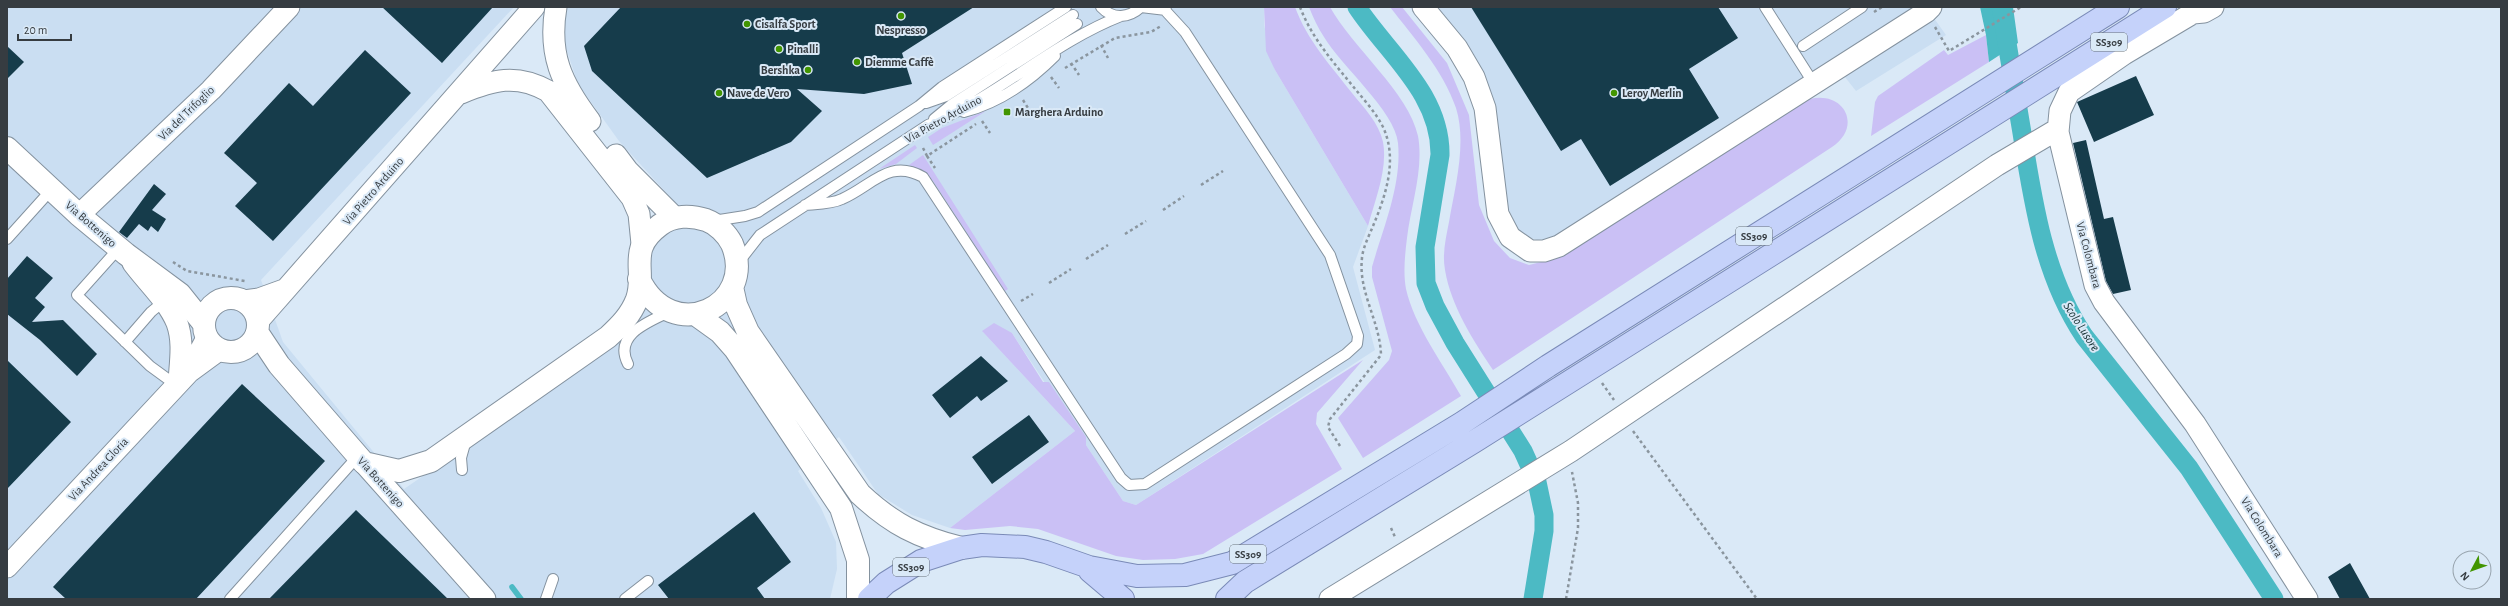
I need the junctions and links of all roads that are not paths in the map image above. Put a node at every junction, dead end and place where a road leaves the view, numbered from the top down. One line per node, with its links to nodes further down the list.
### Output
1 (289, 7): 27 (street, Via del Trifoglio)
2 (534, 7): 19 (street, Via Pietro Arduino)
3 (544, 7): 20 (street, Via Pietro Arduino)
4 (556, 7): 28 (street)
5 (1066, 7): 21 (lane, Via Pietro Arduino)
6 (1101, 7): 16 (lane)
7 (1141, 7): 14 (lane); 16 (lane, Via Pietro Arduino)
8 (1423, 7): 18 (street)
9 (1765, 7): 18 (lane)
10 (1862, 7): 17 (lane)
11 (2118, 7): 52 (main road, SS309)
12 (2165, 7): 63 (main road, SS309)
13 (2212, 7): 23 (street, Via Colombara)
14 (1164, 9): 26 (lane)
15 (1928, 10): 18 (street)
16 (1121, 16): 22 (lane, Via Pietro Arduino)
17 (1803, 46)
18 (1814, 84)
19 (458, 94): 20 (street, Via Pietro Arduino); 36 (street, Via Pietro Arduino)
20 (556, 99): 31 (street, Via Pietro Arduino)
21 (919, 106): 22 (lane); 29 (lane, Via Pietro Arduino)
22 (928, 125): 26 (lane, Via Pietro Arduino)
23 (2053, 131): 64 (street); 65 (street, Via Colombara)
24 (9, 151): 25 (street, Via Bottenigo)
25 (52, 189): 27 (street, Via Bottenigo); 30 (lane)
26 (805, 205): 33 (lane, Via Pietro Arduino)
27 (79, 215): 32 (street, Via Bottenigo)
28 (674, 218): 29 (street); 31 (street)
29 (710, 221): 33 (street)
30 (7, 239)
31 (642, 244): 34 (street)
32 (122, 251): 38 (street, Via Bottenigo); 44 (lane)
33 (737, 264): 35 (street)
34 (639, 278): 40 (street); 48 (street)
35 (732, 287): 41 (street); 51 (street)
36 (288, 288): 37 (street, Via Pietro Arduino); 42 (street, Via Pietro Arduino)
37 (247, 292): 39 (street); 42 (street, Via Bottenigo)
38 (172, 298): 39 (street, Via Bottenigo); 43 (street, Via Bottenigo); 44 (lane); 47 (street)
39 (216, 302): 43 (street)
40 (669, 312): 41 (street); 45 (lane)
41 (695, 314): 60 (street)
42 (257, 326): 43 (street); 46 (street, Via Bottenigo)
43 (218, 340): 46 (street, Via Bottenigo); 47 (street, Via Andrea Gloria)
44 (125, 342): 47 (lane)
45 (628, 364)
46 (279, 365): 49 (street, Via Bottenigo)
47 (181, 380): 53 (street, Via Andrea Gloria)
48 (468, 436): 49 (street); 50 (lane)
49 (361, 460): 56 (lane); 57 (street, Via Bottenigo)
50 (462, 470)
51 (961, 548): 52 (main road, SS309); 61 (main road, SS309)
52 (1066, 559): 62 (main road, SS309)
53 (7, 567)
54 (553, 579): 58 (lane)
55 (648, 582): 59 (lane)
56 (230, 599)
57 (485, 599)
58 (546, 599)
59 (625, 599)
60 (858, 599)
61 (869, 599)
62 (1123, 599)
63 (1227, 599)
64 (1330, 599)
65 (2307, 599)

